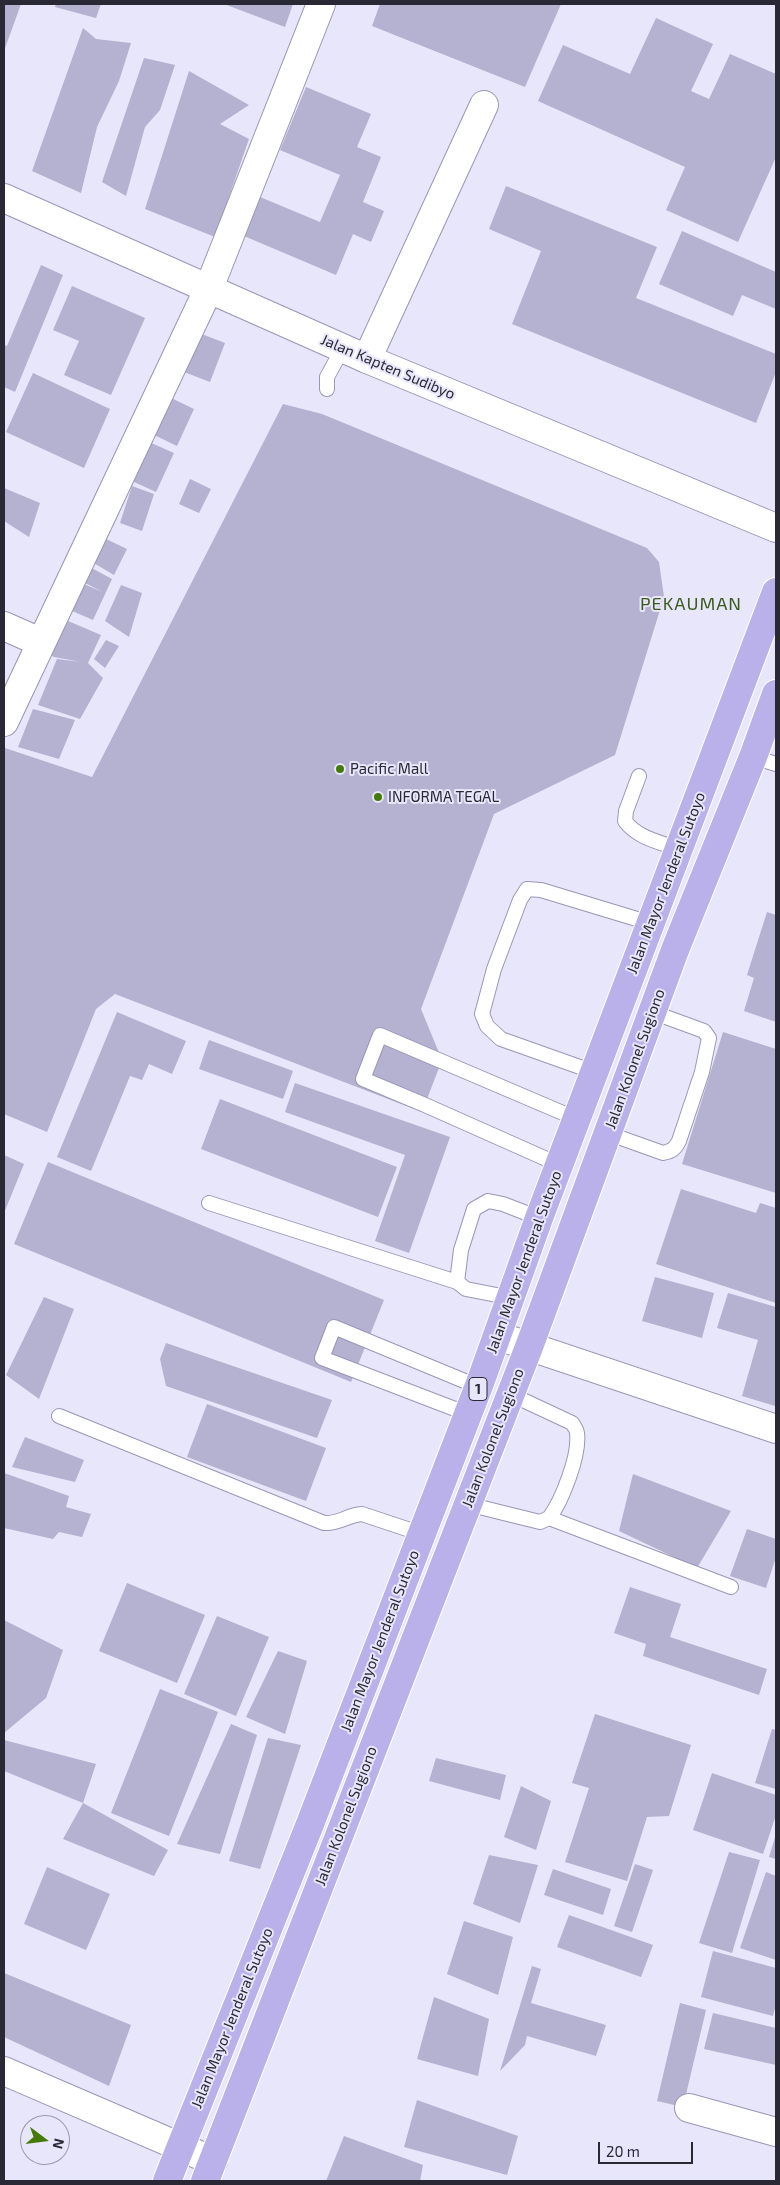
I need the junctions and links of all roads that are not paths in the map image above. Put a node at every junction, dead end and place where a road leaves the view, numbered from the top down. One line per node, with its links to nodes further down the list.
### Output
1 (322, 4): 4 (street)
2 (484, 105): 5 (street)
3 (4, 198): 4 (street, Jalan Kapten Sudibyo)
4 (209, 288): 5 (street, Jalan Kapten Sudibyo); 10 (street)
5 (355, 354): 6 (lane); 7 (street, Jalan Kapten Sudibyo)
6 (327, 389)
7 (776, 528)
8 (776, 592): 15 (highway, Jalan Mayor Jenderal Sutoyo / 1)
9 (4, 626): 10 (street)
10 (40, 642): 12 (street)
11 (776, 694): 13 (highway, Jalan Kolonel Sugiono / 1)
12 (4, 722)
13 (765, 761): 17 (highway, Jalan Kolonel Sugiono / 1)
14 (639, 776): 15 (lane)
15 (678, 849): 16 (highway, Jalan Mayor Jenderal Sutoyo / 1)
16 (650, 924): 18 (highway, Jalan Mayor Jenderal Sutoyo / 1); 18 (lane)
17 (652, 1012): 20 (highway, Jalan Kolonel Sugiono / 1); 20 (lane)
18 (594, 1072): 19 (highway, Jalan Mayor Jenderal Sutoyo / 1)
19 (577, 1119): 21 (highway, Jalan Mayor Jenderal Sutoyo / 1); 21 (lane)
20 (607, 1133): 27 (highway, Jalan Kolonel Sugiono / 1)
21 (560, 1165): 23 (highway, Jalan Mayor Jenderal Sutoyo / 1)
22 (209, 1203): 24 (lane)
23 (539, 1218): 24 (lane); 25 (highway, Jalan Mayor Jenderal Sutoyo / 1)
24 (457, 1282): 25 (lane)
25 (512, 1298): 26 (highway, Jalan Mayor Jenderal Sutoyo / 1)
26 (498, 1336): 27 (street); 28 (highway, Jalan Mayor Jenderal Sutoyo / 1)
27 (529, 1347): 29 (highway, Jalan Kolonel Sugiono / 1); 32 (street)
28 (478, 1387): 30 (highway, Jalan Mayor Jenderal Sutoyo / 1); 30 (lane)
29 (510, 1394): 33 (highway, Jalan Kolonel Sugiono / 1); 34 (lane)
30 (468, 1414): 35 (highway, Jalan Mayor Jenderal Sutoyo / 1)
31 (59, 1416): 35 (lane)
32 (776, 1429)
33 (467, 1504): 34 (lane); 41 (highway, Jalan Kolonel Sugiono / 1)
34 (550, 1518): 36 (lane)
35 (422, 1534): 40 (highway, Jalan Mayor Jenderal Sutoyo / 1)
36 (731, 1587)
37 (4, 2071): 40 (street)
38 (689, 2108): 39 (street)
39 (776, 2132)
40 (180, 2148): 41 (street); 42 (highway, Jalan Mayor Jenderal Sutoyo / 1)
41 (209, 2171)
42 (167, 2181)

